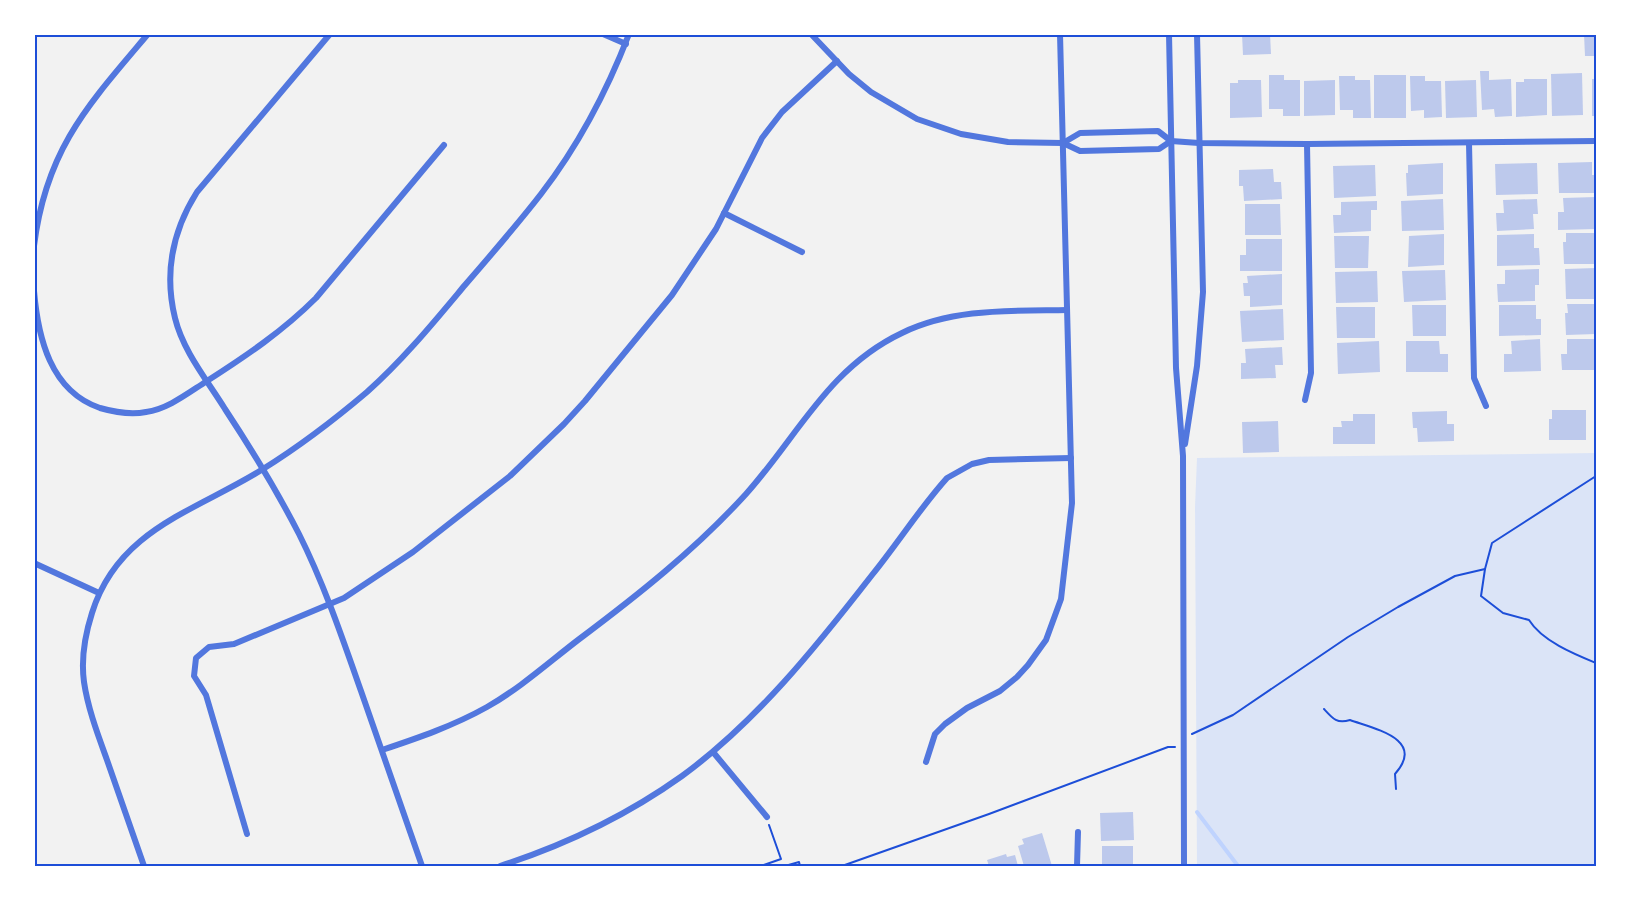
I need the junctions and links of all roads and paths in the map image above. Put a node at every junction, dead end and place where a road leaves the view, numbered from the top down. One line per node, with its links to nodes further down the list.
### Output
1 (148, 34): 19 (street)
2 (330, 34): 23 (street)
3 (603, 34): 9 (street)
4 (629, 34): 9 (street)
5 (811, 34): 10 (street)
6 (1060, 34): 13 (street)
7 (1169, 34): 11 (street)
8 (1197, 34): 14 (street)
9 (626, 44): 28 (street)
10 (837, 61): 13 (street); 18 (street)
11 (1171, 141): 13 (street); 13 (street); 14 (street); 26 (street)
12 (1596, 141): 15 (street)
13 (1063, 143): 22 (street)
14 (1199, 143): 16 (street); 26 (street)
15 (1469, 143): 16 (street); 25 (street)
16 (1306, 144): 24 (street)
17 (444, 145): 23 (street)
18 (724, 213): 20 (street); 33 (street)
19 (34, 246)
20 (802, 252)
21 (34, 291): 23 (street)
22 (1067, 310): 27 (street); 38 (street)
23 (208, 381): 28 (street)
24 (1305, 400)
25 (1486, 406)
26 (1183, 456): 36 (street)
27 (1071, 458): 39 (street); 40 (street)
28 (263, 469): 32 (street); 33 (street)
29 (1596, 476): 31 (path)
30 (34, 563): 32 (street)
31 (1485, 569): 34 (path); 36 (path)
32 (99, 593): 46 (street)
33 (330, 605): 38 (street); 45 (street)
34 (1596, 663)
35 (1324, 710): 41 (path)
36 (1184, 737): 54 (street)
37 (1168, 747): 52 (path)
38 (382, 750): 47 (street)
39 (712, 752): 42 (street); 48 (street)
40 (926, 762)
41 (1396, 789)
42 (767, 817)
43 (769, 825): 49 (path)
44 (1078, 832): 53 (street)
45 (247, 834)
46 (144, 867)
47 (422, 867)
48 (500, 867)
49 (761, 867)
50 (785, 867): 51 (path)
51 (800, 867)
52 (842, 867)
53 (1077, 867)
54 (1184, 867)

